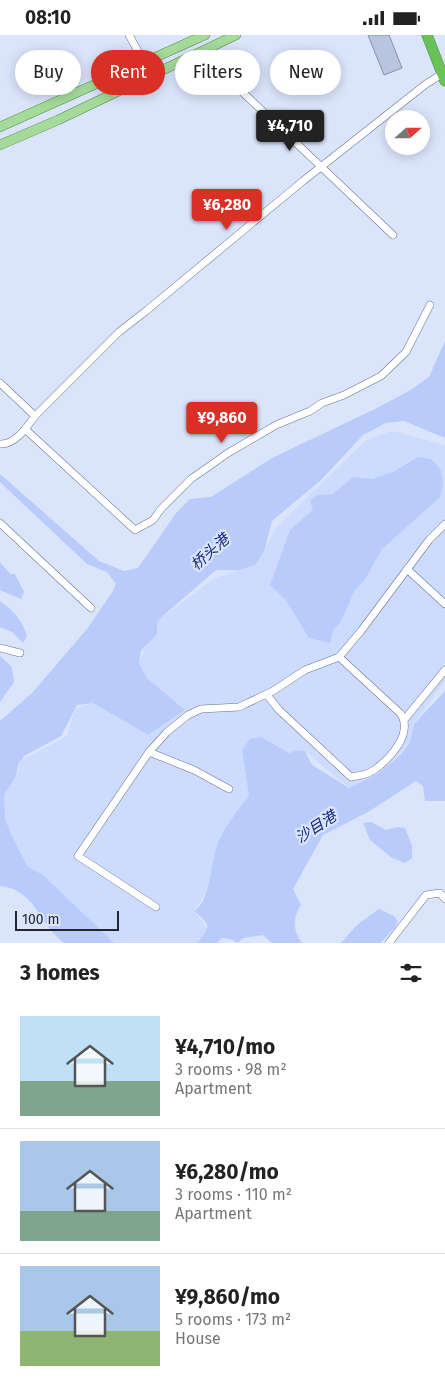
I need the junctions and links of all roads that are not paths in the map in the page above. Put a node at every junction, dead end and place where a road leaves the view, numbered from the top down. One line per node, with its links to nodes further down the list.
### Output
1 (129, 35): 5 (street)
2 (205, 35): 7 (main road)
3 (236, 35): 6 (main road)
4 (427, 35): 9 (highway)
5 (137, 50)
6 (208, 50)
7 (165, 53)
8 (175, 66): 13 (main road)
9 (443, 78): 14 (street)
10 (91, 86): 12 (main road)
11 (246, 95): 14 (street)
12 (0, 127)
13 (0, 145)
14 (322, 167): 15 (street); 18 (street)
15 (393, 235)
16 (430, 305): 19 (street)
17 (0, 383): 18 (street)
18 (35, 416): 19 (street)
19 (25, 429): 20 (street)
20 (0, 444)
21 (0, 523): 25 (street)
22 (445, 525): 23 (street)
23 (407, 569): 24 (street); 28 (street)
24 (445, 604)
25 (92, 608)
26 (0, 648): 27 (street)
27 (20, 653)
28 (339, 657): 30 (street); 31 (street)
29 (445, 670): 31 (street)
30 (267, 695): 31 (street); 32 (street)
31 (404, 720)
32 (149, 752): 33 (street); 35 (street)
33 (229, 789)
34 (445, 899): 36 (street)
35 (156, 907)
36 (389, 943)

